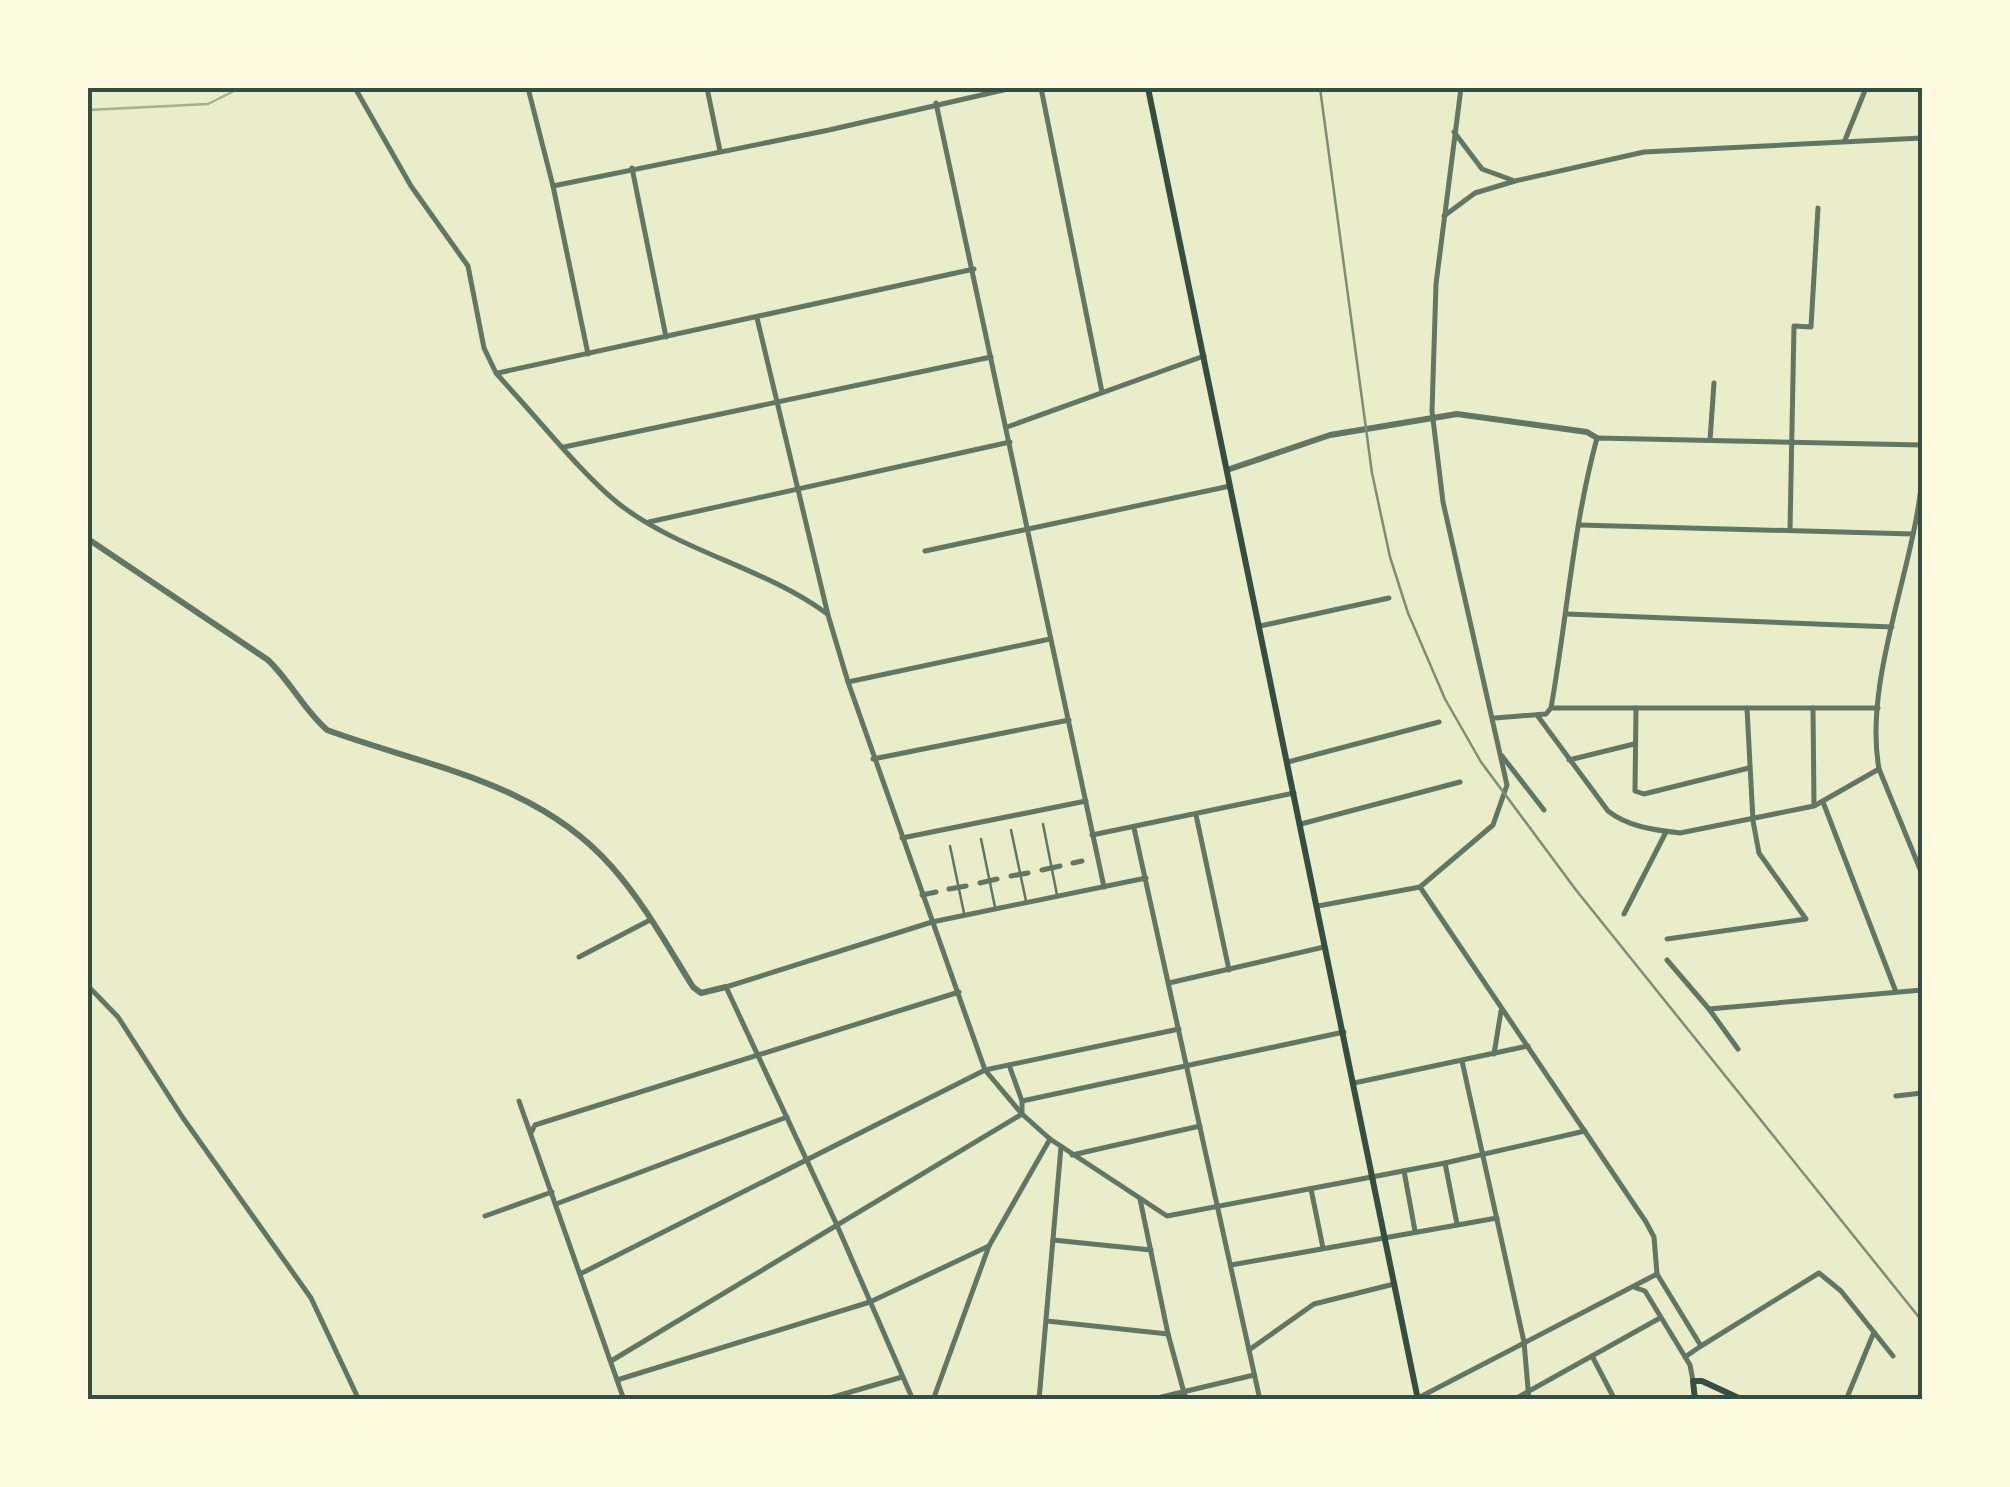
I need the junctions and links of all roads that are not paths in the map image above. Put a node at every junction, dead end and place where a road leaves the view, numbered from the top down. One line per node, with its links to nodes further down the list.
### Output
1 (355, 88): 25 (street)
2 (528, 88): 16 (street)
3 (707, 88): 13 (street)
4 (1012, 88): 9 (street)
5 (1040, 88): 27 (street)
6 (1148, 88): 23 (main road)
7 (1460, 88): 10 (street)
8 (1866, 88): 12 (street)
9 (936, 103): 13 (street); 19 (street)
10 (1454, 132): 15 (street); 18 (street)
11 (1922, 138): 12 (street)
12 (1844, 142): 15 (street)
13 (720, 150): 14 (street)
14 (632, 167): 16 (street); 21 (street)
15 (1515, 181): 18 (street)
16 (553, 186): 22 (street)
17 (1818, 208): 33 (street)
18 (1444, 216): 60 (street)
19 (974, 270): 20 (street); 24 (street)
20 (758, 318): 21 (street); 28 (street)
21 (666, 336): 22 (street)
22 (588, 354): 25 (street)
23 (1204, 356): 27 (street); 36 (main road)
24 (992, 357): 28 (street); 29 (street)
25 (496, 373): 35 (street)
26 (1714, 384): 31 (street)
27 (1102, 392): 29 (street)
28 (778, 404): 35 (street); 39 (street)
29 (1008, 427): 32 (street)
30 (1597, 438): 31 (street); 36 (street); 41 (street)
31 (1710, 440): 33 (street)
32 (1010, 442): 39 (street); 42 (street)
33 (1793, 443): 34 (street); 43 (street)
34 (1922, 445)
35 (564, 448): 40 (street)
36 (1226, 470): 38 (main road)
37 (1922, 476): 44 (street)
38 (1230, 486): 42 (street); 50 (main road)
39 (798, 488): 40 (street); 49 (street)
40 (648, 522): 49 (street)
41 (1579, 525): 43 (street); 48 (street)
42 (1030, 528): 46 (street); 52 (street)
43 (1790, 530): 44 (street)
44 (1913, 534): 51 (street)
45 (88, 538): 109 (street)
46 (925, 552)
47 (1389, 598): 50 (street)
48 (1567, 614): 51 (street); 54 (street)
49 (828, 615): 53 (street)
50 (1258, 626): 67 (main road)
51 (1892, 627): 58 (street)
52 (1052, 639): 53 (street); 61 (street)
53 (848, 682): 65 (street)
54 (1550, 708): 55 (street); 59 (street)
55 (1636, 708): 56 (street); 63 (street)
56 (1746, 708): 57 (street); 68 (street)
57 (1814, 708): 58 (street); 74 (street)
58 (1878, 708): 69 (street)
59 (1537, 715): 60 (street); 66 (street)
60 (1494, 718): 64 (street)
61 (1069, 720): 65 (street); 72 (street)
62 (1439, 722): 67 (street)
63 (1635, 744): 66 (street); 68 (street)
64 (1500, 753): 75 (street); 98 (street)
65 (873, 758): 84 (street)
66 (1568, 760): 82 (street)
67 (1288, 762): 71 (main road)
68 (1750, 768): 77 (street)
69 (1879, 768): 73 (street); 92 (street)
70 (1460, 782): 79 (street)
71 (1294, 793): 76 (street); 79 (main road)
72 (1086, 801): 83 (street); 84 (street)
73 (1823, 802): 74 (street); 121 (street)
74 (1814, 806): 77 (street)
75 (1544, 810)
76 (1196, 814): 80 (street); 115 (street)
77 (1752, 820): 82 (street); 111 (street)
78 (1043, 824): 89 (lane)
79 (1301, 824): 105 (main road)
80 (1134, 828): 83 (street); 94 (street)
81 (1011, 830): 91 (lane)
82 (1666, 832): 107 (street)
83 (1092, 836): 99 (street)
84 (901, 839): 102 (street)
85 (981, 839): 95 (lane)
86 (950, 846): 97 (lane)
87 (1082, 861): 88 (street)
88 (1074, 863)
89 (1056, 867): 90 (street); 103 (lane)
90 (1042, 870)
91 (1024, 874): 93 (street); 104 (lane)
92 (1922, 874)
93 (1011, 876)
94 (1146, 878): 99 (street); 116 (street)
95 (993, 880): 96 (street); 106 (lane)
96 (980, 883)
97 (962, 886): 100 (street); 108 (lane)
98 (1420, 886): 105 (street); 122 (street)
99 (1104, 887): 103 (street)
100 (948, 890)
101 (936, 892): 102 (street)
102 (922, 895): 110 (street)
103 (1057, 896): 104 (street)
104 (1026, 902): 106 (street)
105 (1318, 906): 112 (main road)
106 (995, 909): 108 (street)
107 (1624, 914)
108 (964, 915): 110 (street)
109 (650, 920): 113 (street); 118 (street)
110 (932, 922): 118 (street); 120 (street)
111 (1667, 939)
112 (1327, 947): 115 (street); 125 (main road)
113 (580, 957)
114 (1668, 960): 123 (street)
115 (1229, 970): 116 (street)
116 (1168, 983): 124 (street)
117 (88, 986): 191 (street)
118 (726, 988): 128 (street)
119 (1922, 990): 121 (street)
120 (959, 992): 128 (street); 133 (street)
121 (1896, 992): 123 (street)
122 (1502, 1008): 126 (street); 129 (street)
123 (1708, 1010): 127 (street)
124 (1179, 1029): 131 (street); 132 (street)
125 (1344, 1032): 132 (street); 134 (main road)
126 (1528, 1046): 129 (street); 142 (street)
127 (1738, 1049)
128 (758, 1054): 140 (street); 143 (street)
129 (1494, 1054): 130 (street)
130 (1462, 1061): 134 (street); 146 (street)
131 (1008, 1065): 133 (street); 138 (street)
132 (1187, 1066): 138 (street); 141 (street)
133 (985, 1070): 139 (street); 148 (street)
134 (1354, 1083): 151 (main road)
135 (1922, 1093): 136 (street)
136 (1896, 1096)
137 (518, 1101): 143 (street)
138 (1022, 1101): 139 (street)
139 (1022, 1114): 144 (street); 159 (street)
140 (787, 1116): 148 (street); 155 (street)
141 (1200, 1126): 147 (street); 156 (street)
142 (1585, 1131): 146 (street); 169 (street)
143 (531, 1134): 153 (street)
144 (1050, 1139): 145 (street); 164 (street)
145 (1062, 1147): 147 (street); 163 (street)
146 (1483, 1154): 149 (street); 158 (street)
147 (1072, 1155): 154 (street)
148 (806, 1160): 159 (street); 168 (street)
149 (1445, 1163): 150 (street); 160 (street)
150 (1404, 1171): 151 (street); 161 (street)
151 (1373, 1177): 152 (street); 162 (main road)
152 (1311, 1190): 156 (street); 165 (street)
153 (552, 1192): 155 (street); 157 (street)
154 (1140, 1199): 156 (street); 166 (street)
155 (556, 1204): 168 (street)
156 (1219, 1208): 167 (street)
157 (485, 1216)
158 (1497, 1218): 160 (street); 177 (street)
159 (836, 1223): 172 (street); 183 (street)
160 (1457, 1224): 161 (street)
161 (1415, 1231): 162 (street)
162 (1385, 1237): 165 (street); 170 (main road)
163 (1053, 1240): 166 (street); 174 (street)
164 (989, 1246): 172 (street); 195 (street)
165 (1323, 1248): 167 (street)
166 (1151, 1250): 176 (street)
167 (1231, 1264): 179 (street)
168 (580, 1274): 183 (street)
169 (1656, 1274): 171 (street); 178 (street)
170 (1394, 1284): 179 (street); 190 (main road)
171 (1635, 1287): 173 (street); 177 (street)
172 (870, 1302): 185 (street); 186 (street)
173 (1660, 1318): 180 (street); 182 (street)
174 (1046, 1321): 176 (street); 196 (street)
175 (1874, 1332): 178 (street); 181 (street); 203 (street)
176 (1168, 1334): 188 (street)
177 (1524, 1342): 189 (street); 190 (street)
178 (1701, 1346): 182 (street)
179 (1248, 1350): 184 (street)
180 (1592, 1356): 189 (street); 200 (street)
181 (1893, 1356)
182 (1685, 1357): 187 (street)
183 (611, 1361): 186 (street)
184 (1254, 1375): 188 (street); 198 (street)
185 (902, 1377): 193 (street); 194 (street)
186 (617, 1380): 192 (street)
187 (1693, 1380): 201 (main road); 202 (main road)
188 (1185, 1396): 197 (street)
189 (1528, 1396): 199 (street)
190 (1418, 1399)
191 (358, 1400)
192 (624, 1400)
193 (823, 1400)
194 (913, 1400)
195 (933, 1400)
196 (1039, 1400)
197 (1149, 1400)
198 (1260, 1400)
199 (1513, 1400)
200 (1615, 1400)
201 (1694, 1400)
202 (1743, 1400)
203 (1846, 1400)

